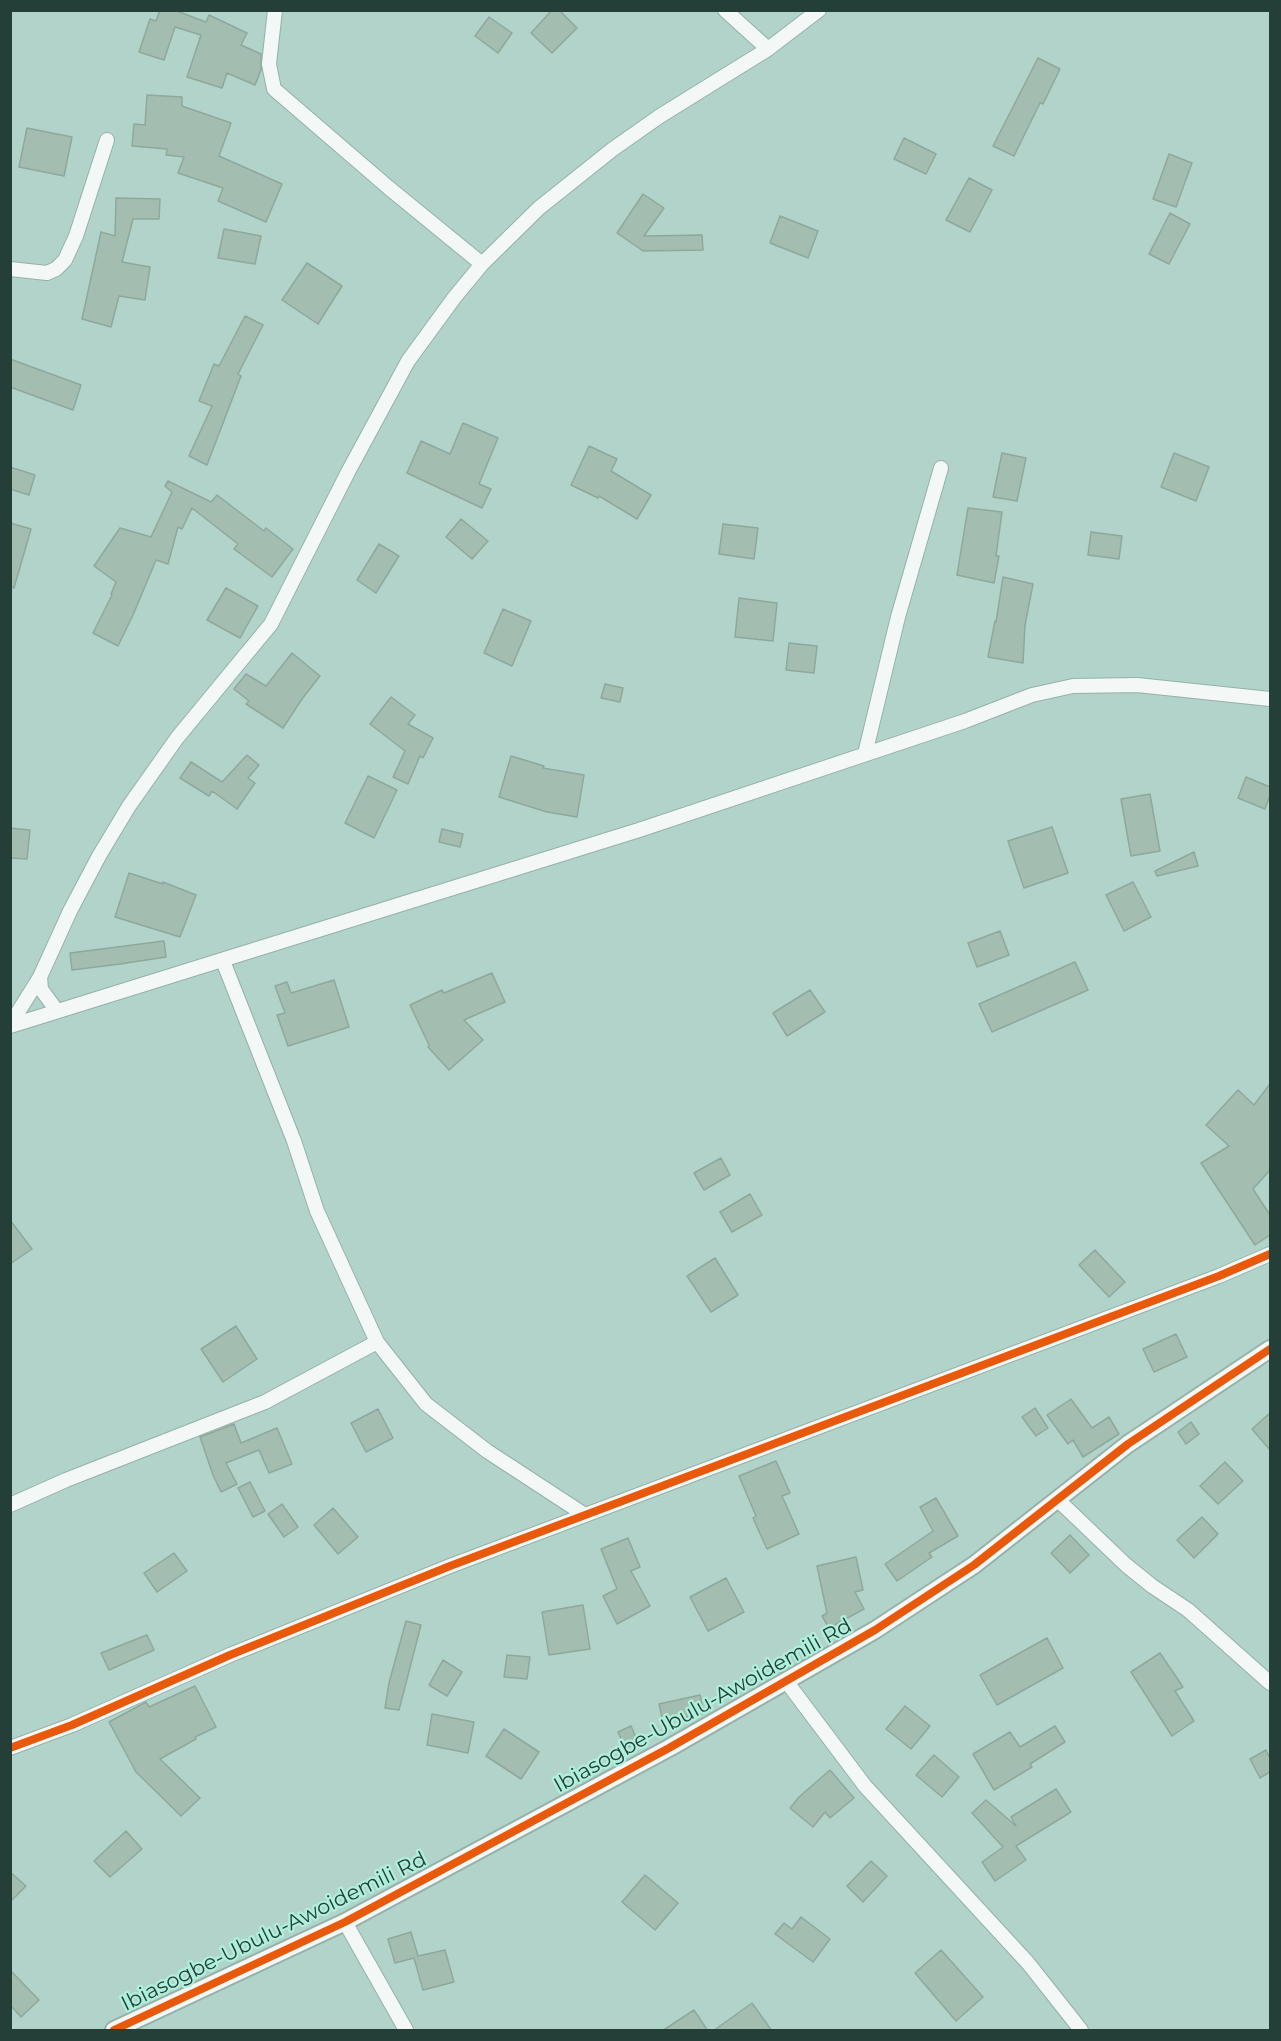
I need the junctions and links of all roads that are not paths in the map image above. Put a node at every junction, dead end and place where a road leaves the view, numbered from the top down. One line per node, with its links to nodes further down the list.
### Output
1 (275, 10): 6 (street)
2 (726, 10): 4 (street)
3 (819, 10): 4 (street)
4 (768, 49): 6 (street)
5 (107, 140): 7 (street)
6 (482, 264): 12 (street)
7 (10, 269)
8 (941, 468): 10 (street)
9 (1270, 699): 10 (street)
10 (865, 754): 11 (street)
11 (223, 961): 13 (street); 16 (street)
12 (40, 977): 13 (street); 14 (street)
13 (57, 1011): 14 (street)
14 (10, 1026)
15 (1270, 1254): 20 (street)
16 (377, 1342): 19 (street); 20 (street)
17 (1270, 1349): 18 (street, Ibiasogbe-Ubulu-Awoidemili Rd)
18 (1057, 1499): 21 (street, Ibiasogbe-Ubulu-Awoidemili Rd); 22 (street)
19 (10, 1505)
20 (585, 1515): 23 (street)
21 (786, 1681): 24 (street, Ibiasogbe-Ubulu-Awoidemili Rd); 27 (street)
22 (1270, 1683)
23 (10, 1748)
24 (345, 1922): 25 (street, Ibiasogbe-Ubulu-Awoidemili Rd); 26 (street)
25 (114, 2031)
26 (406, 2031)
27 (1081, 2031)

